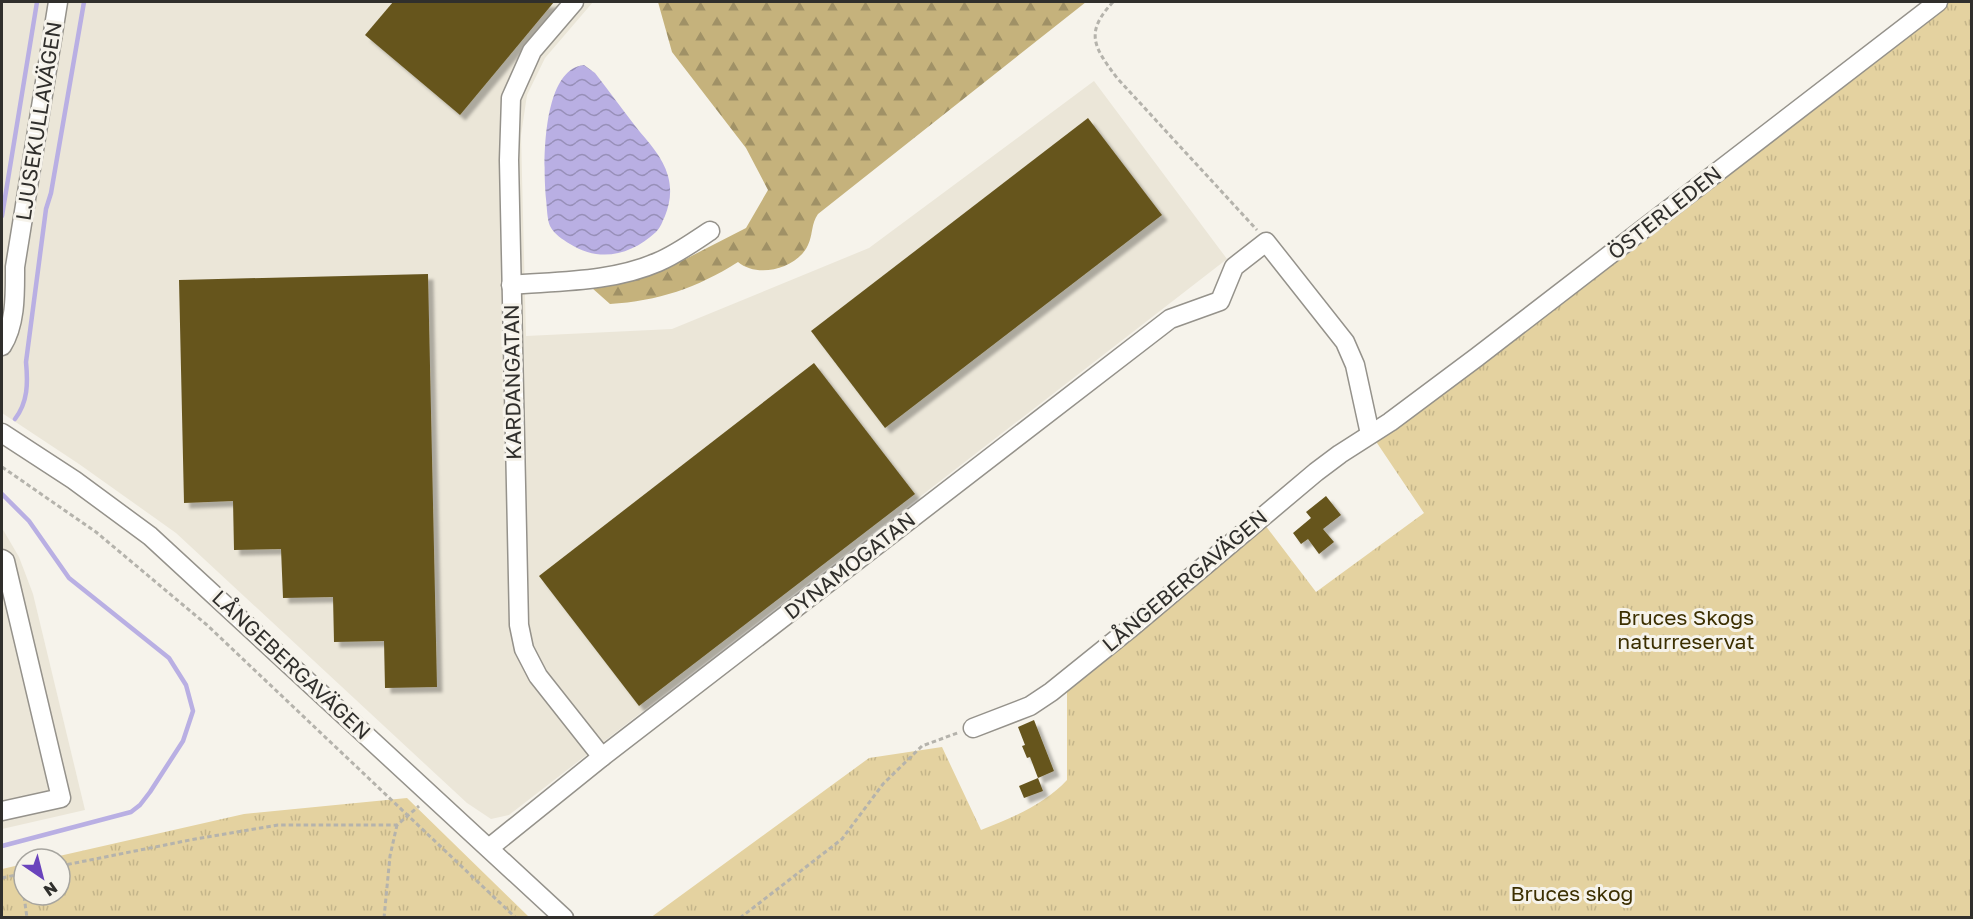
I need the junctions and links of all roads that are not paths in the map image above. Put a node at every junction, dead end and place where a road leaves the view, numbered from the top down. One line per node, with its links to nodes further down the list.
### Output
1 (58, 2): 6 (street, LJUSEKULLAVÄGEN)
2 (574, 2): 5 (street, KARDANGATAN)
3 (1938, 2): 7 (street, ÖSTERLEDEN)
4 (710, 231): 5 (street)
5 (511, 285): 12 (street, KARDANGATAN)
6 (2, 346)
7 (1390, 422): 9 (street, LÅNGEBERGAVÄGEN)
8 (2, 433): 14 (street, LÅNGEBERGAVÄGEN)
9 (1370, 434): 11 (street, LÅNGEBERGAVÄGEN); 12 (street, DYNAMOGATAN)
10 (2, 559): 13 (street)
11 (973, 728)
12 (602, 757): 14 (street, DYNAMOGATAN)
13 (2, 811)
14 (489, 848): 15 (street, LÅNGEBERGAVÄGEN)
15 (564, 918)

